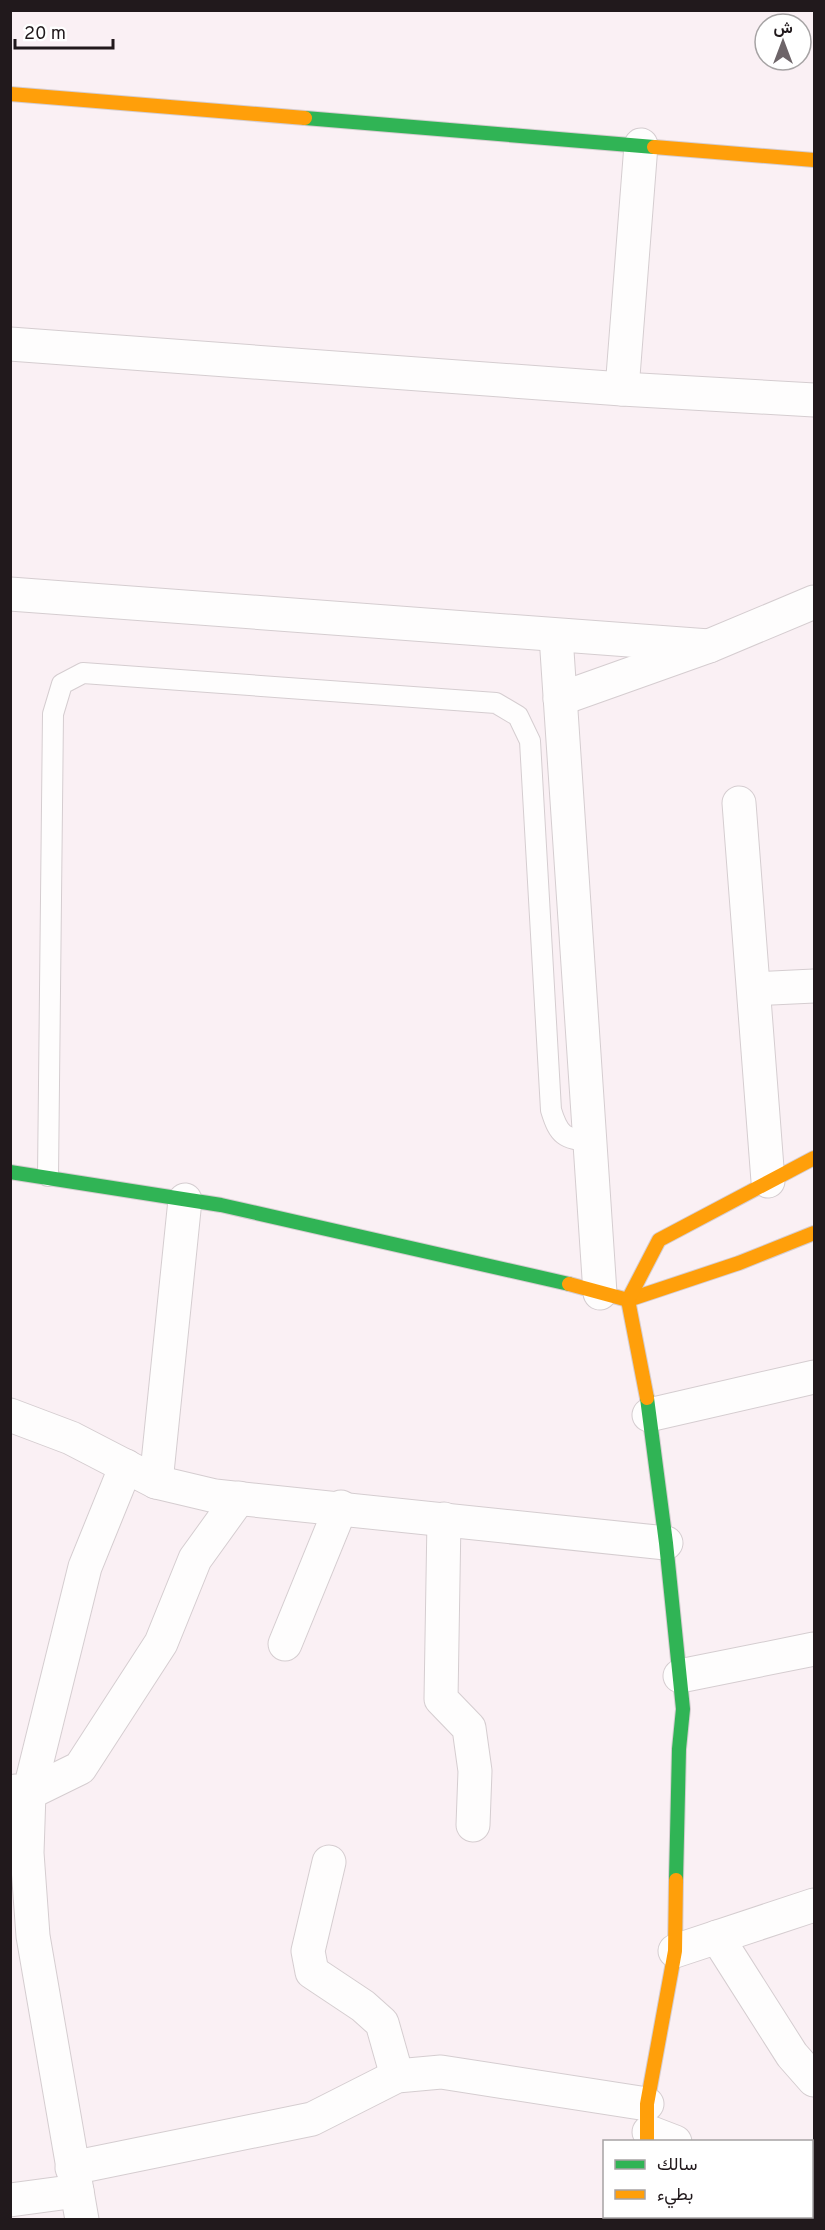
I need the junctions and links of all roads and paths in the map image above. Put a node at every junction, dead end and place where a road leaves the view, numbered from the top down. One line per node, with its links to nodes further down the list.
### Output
1 (10, 93): 2 (street)
2 (641, 145): 3 (street); 5 (street)
3 (814, 160)
4 (10, 344): 5 (street)
5 (622, 389): 6 (street)
6 (814, 400)
7 (10, 594): 9 (street)
8 (814, 602): 10 (street)
9 (556, 636): 10 (street); 11 (street)
10 (710, 646): 11 (street)
11 (560, 699): 15 (street)
12 (739, 804): 14 (street)
13 (814, 986): 14 (street)
14 (754, 989): 19 (street)
15 (590, 1142): 18 (lane); 22 (street)
16 (814, 1158): 19 (street)
17 (10, 1172): 18 (street)
18 (48, 1176): 20 (street)
19 (768, 1181): 22 (street)
20 (185, 1200): 22 (street); 27 (street)
21 (814, 1233): 22 (street)
22 (614, 1296): 25 (street)
23 (814, 1377): 25 (street)
24 (10, 1414): 26 (street)
25 (649, 1415): 31 (street)
26 (126, 1466): 27 (street); 35 (street)
27 (156, 1482): 28 (street)
28 (238, 1498): 29 (street); 35 (street)
29 (341, 1507): 30 (street); 32 (street)
30 (444, 1519): 31 (street); 36 (street)
31 (666, 1543): 34 (street)
32 (285, 1644)
33 (814, 1649): 34 (street)
34 (680, 1676): 41 (street)
35 (20, 1791): 40 (street)
36 (473, 1825)
37 (329, 1862): 42 (street)
38 (814, 1905): 39 (street)
39 (717, 1937): 41 (street); 43 (street)
40 (22, 1940): 45 (street)
41 (675, 1951): 44 (street)
42 (398, 2076): 44 (street); 45 (street)
43 (814, 2080)
44 (654, 2130)
45 (77, 2193): 46 (street)
46 (10, 2200)

